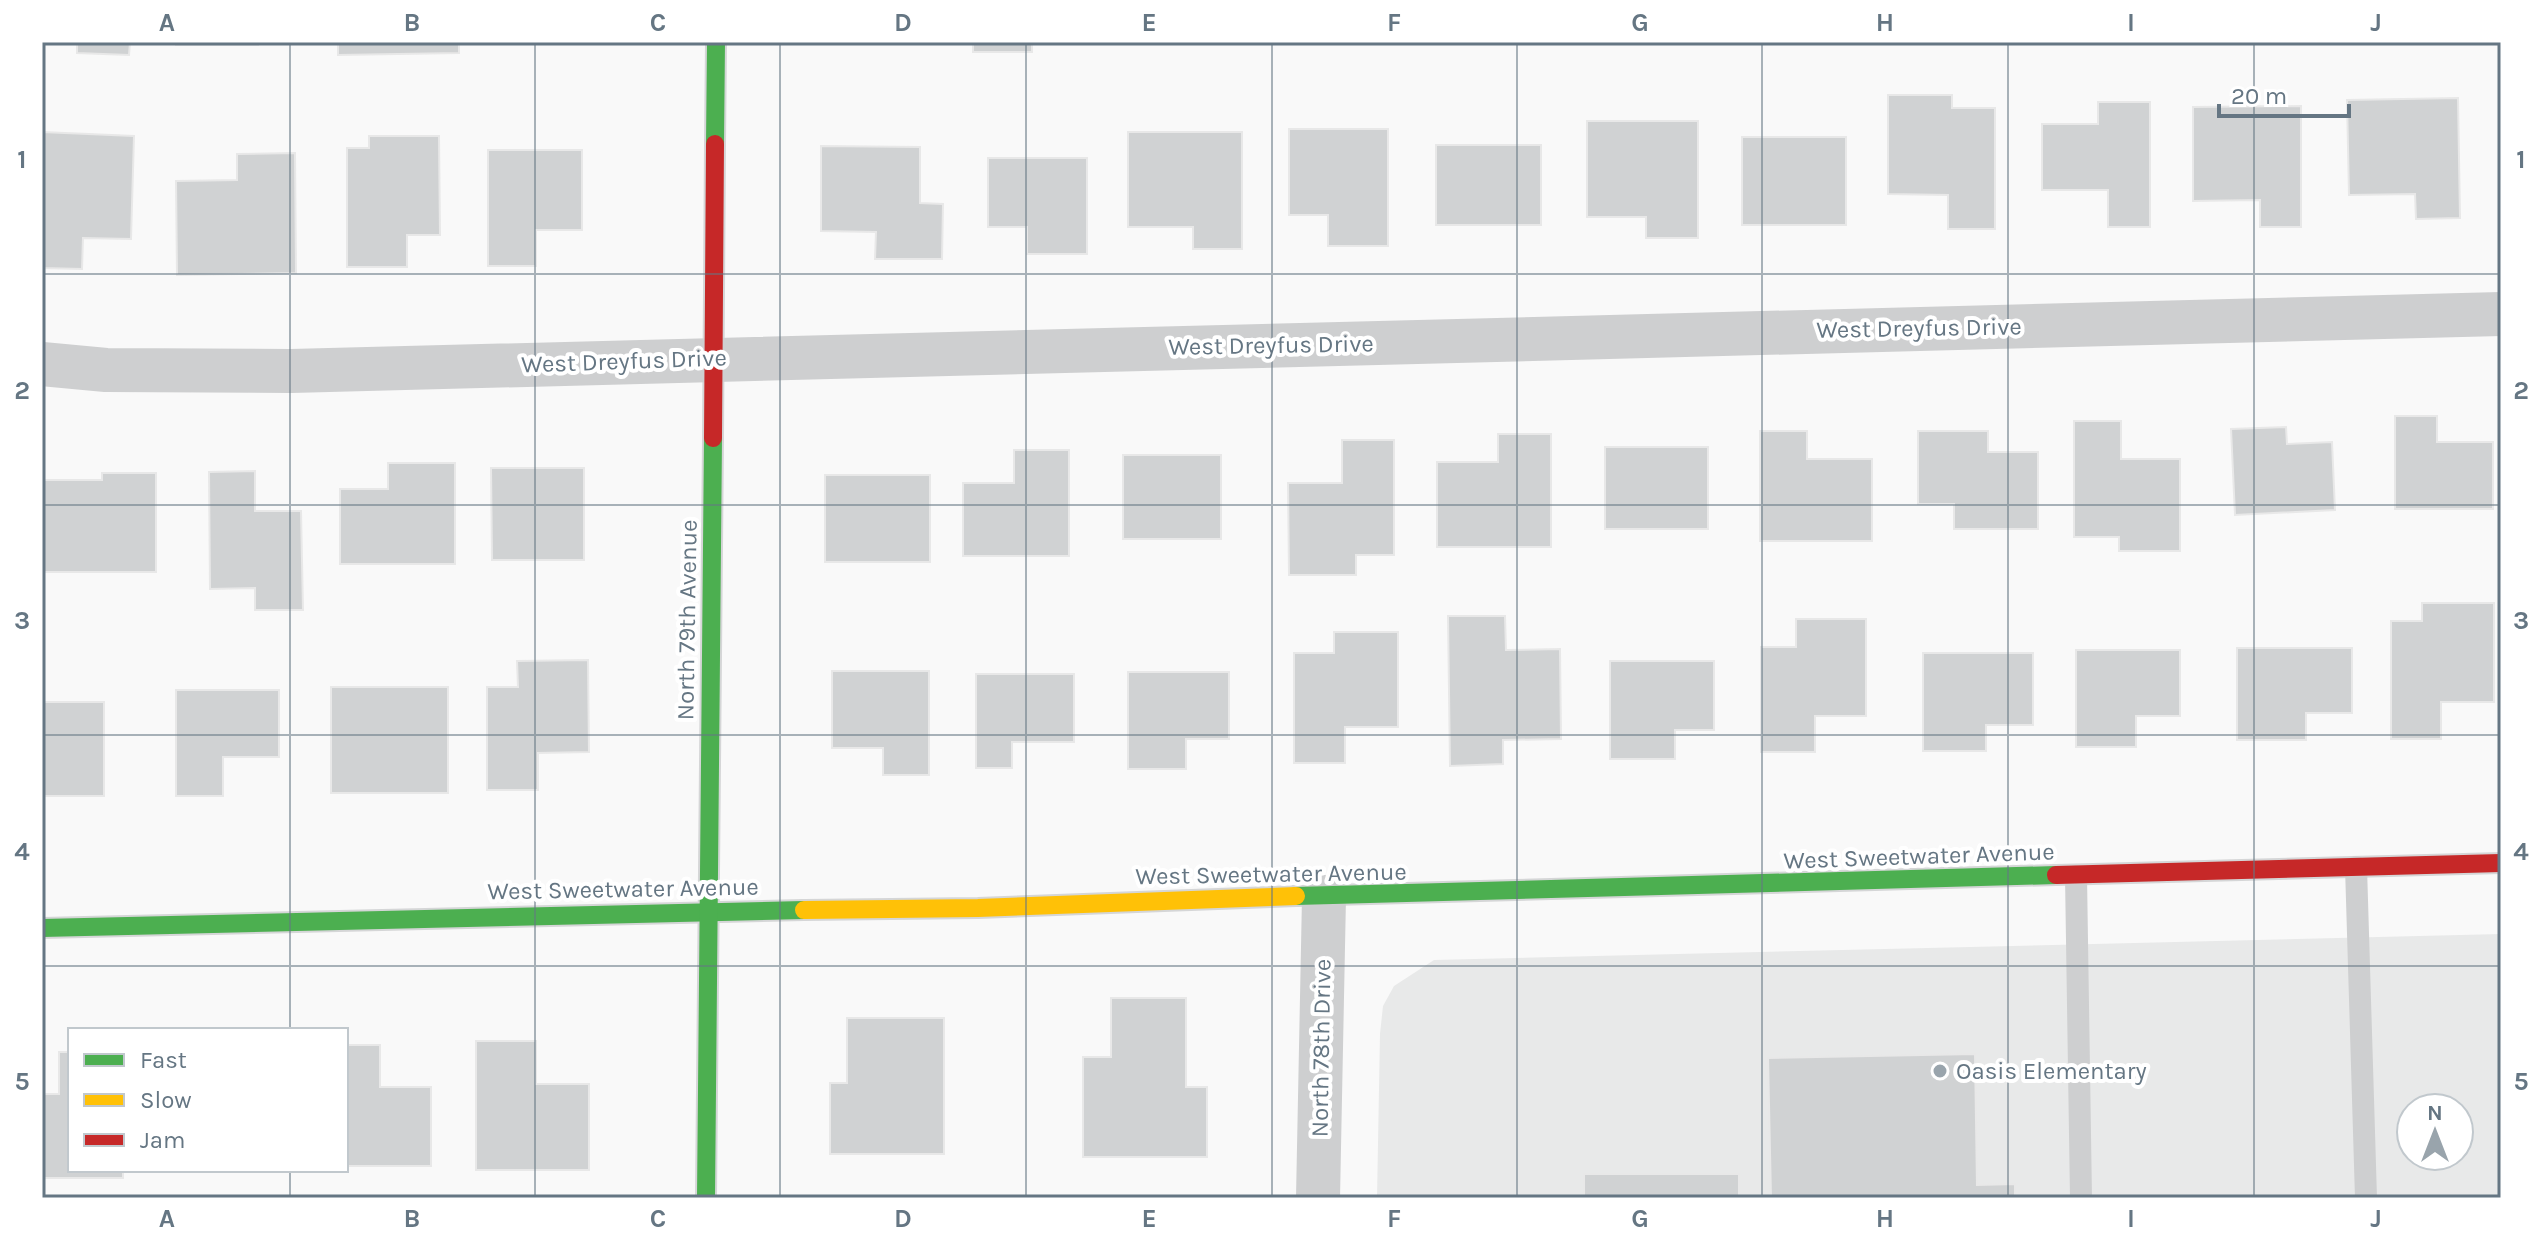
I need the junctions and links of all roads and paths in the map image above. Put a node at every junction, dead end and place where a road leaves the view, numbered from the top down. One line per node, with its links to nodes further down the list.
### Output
1 (716, 42): 3 (street, North 79th Avenue)
2 (2501, 314): 3 (street, West Dreyfus Drive)
3 (714, 359): 4 (street, West Dreyfus Drive); 9 (street, North 79th Avenue)
4 (42, 364)
5 (2501, 863): 6 (street, West Sweetwater Avenue)
6 (2356, 867): 7 (street, West Sweetwater Avenue); 14 (lane)
7 (2076, 876): 8 (street, West Sweetwater Avenue); 13 (lane)
8 (1324, 897): 9 (street, West Sweetwater Avenue); 12 (street, North 78th Drive)
9 (708, 911): 10 (street, West Sweetwater Avenue); 11 (street, North 79th Avenue)
10 (42, 928)
11 (706, 1198)
12 (1318, 1198)
13 (2081, 1198)
14 (2366, 1198)

